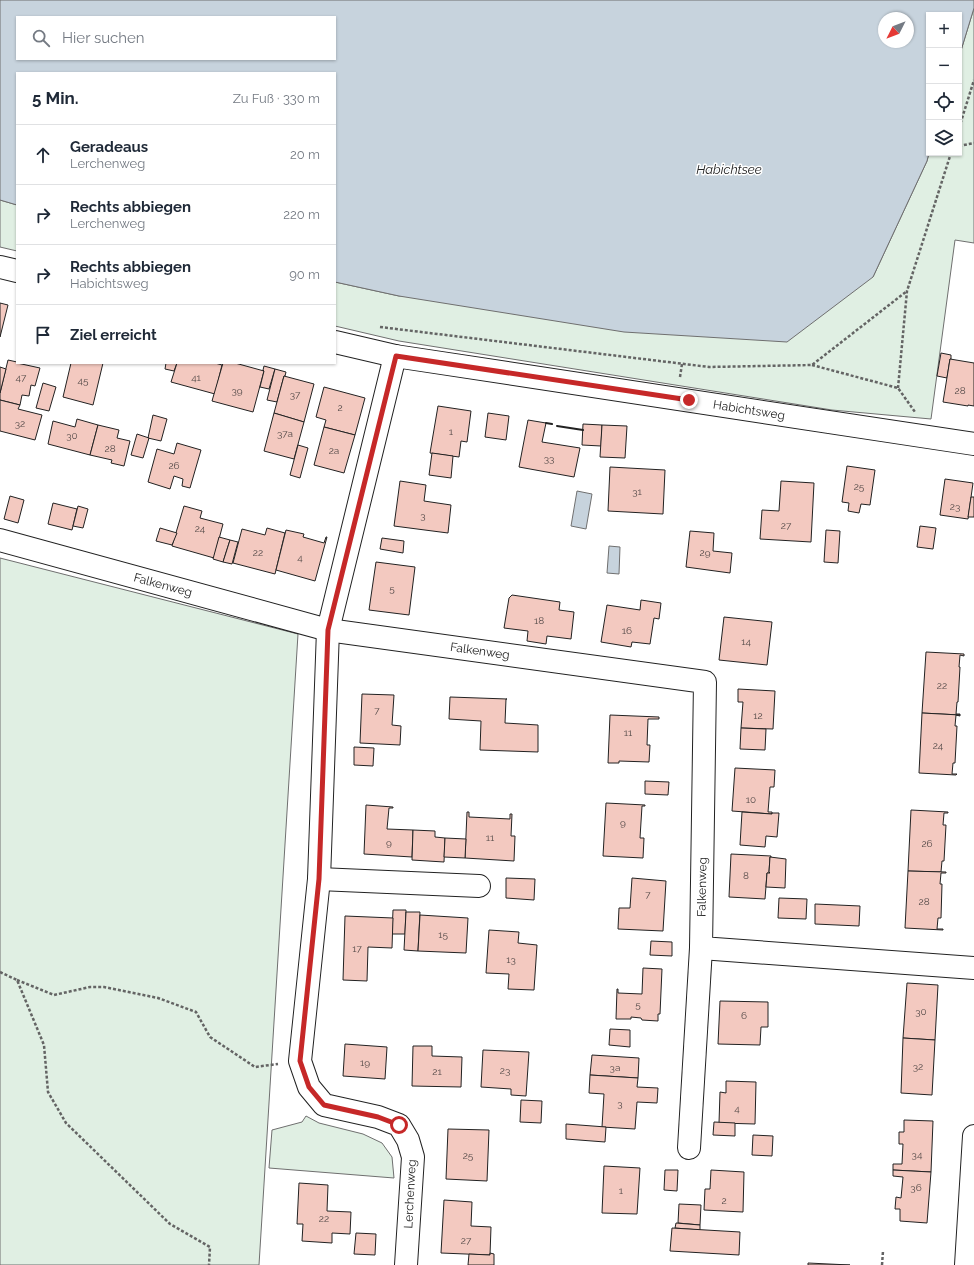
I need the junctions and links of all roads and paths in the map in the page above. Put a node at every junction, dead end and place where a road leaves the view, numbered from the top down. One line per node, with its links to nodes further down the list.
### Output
1 (974, 80): 2 (path)
2 (962, 120)
3 (974, 143): 4 (path)
4 (962, 145)
5 (950, 156): 8 (path)
6 (0, 267): 7 (street)
7 (16, 271)
8 (907, 291): 12 (path); 12 (path)
9 (378, 327): 12 (path)
10 (336, 342): 11 (street, Habichtsweg)
11 (396, 356): 13 (street, Habichtsweg); 15 (street, Lerchenweg)
12 (812, 365)
13 (974, 444)
14 (0, 540): 15 (street, Falkenweg)
15 (328, 630): 16 (street, Lerchenweg); 18 (street, Falkenweg)
16 (319, 879): 17 (street); 22 (street, Lerchenweg)
17 (479, 886)
18 (701, 948): 19 (street); 24 (street, Falkenweg)
19 (974, 968)
20 (0, 972): 21 (path)
21 (16, 980): 22 (path); 26 (path)
22 (300, 1061): 27 (street, Lerchenweg)
23 (974, 1136): 29 (street)
24 (689, 1148)
25 (883, 1251): 28 (path)
26 (209, 1265)
27 (406, 1265)
28 (882, 1265)
29 (966, 1265)

